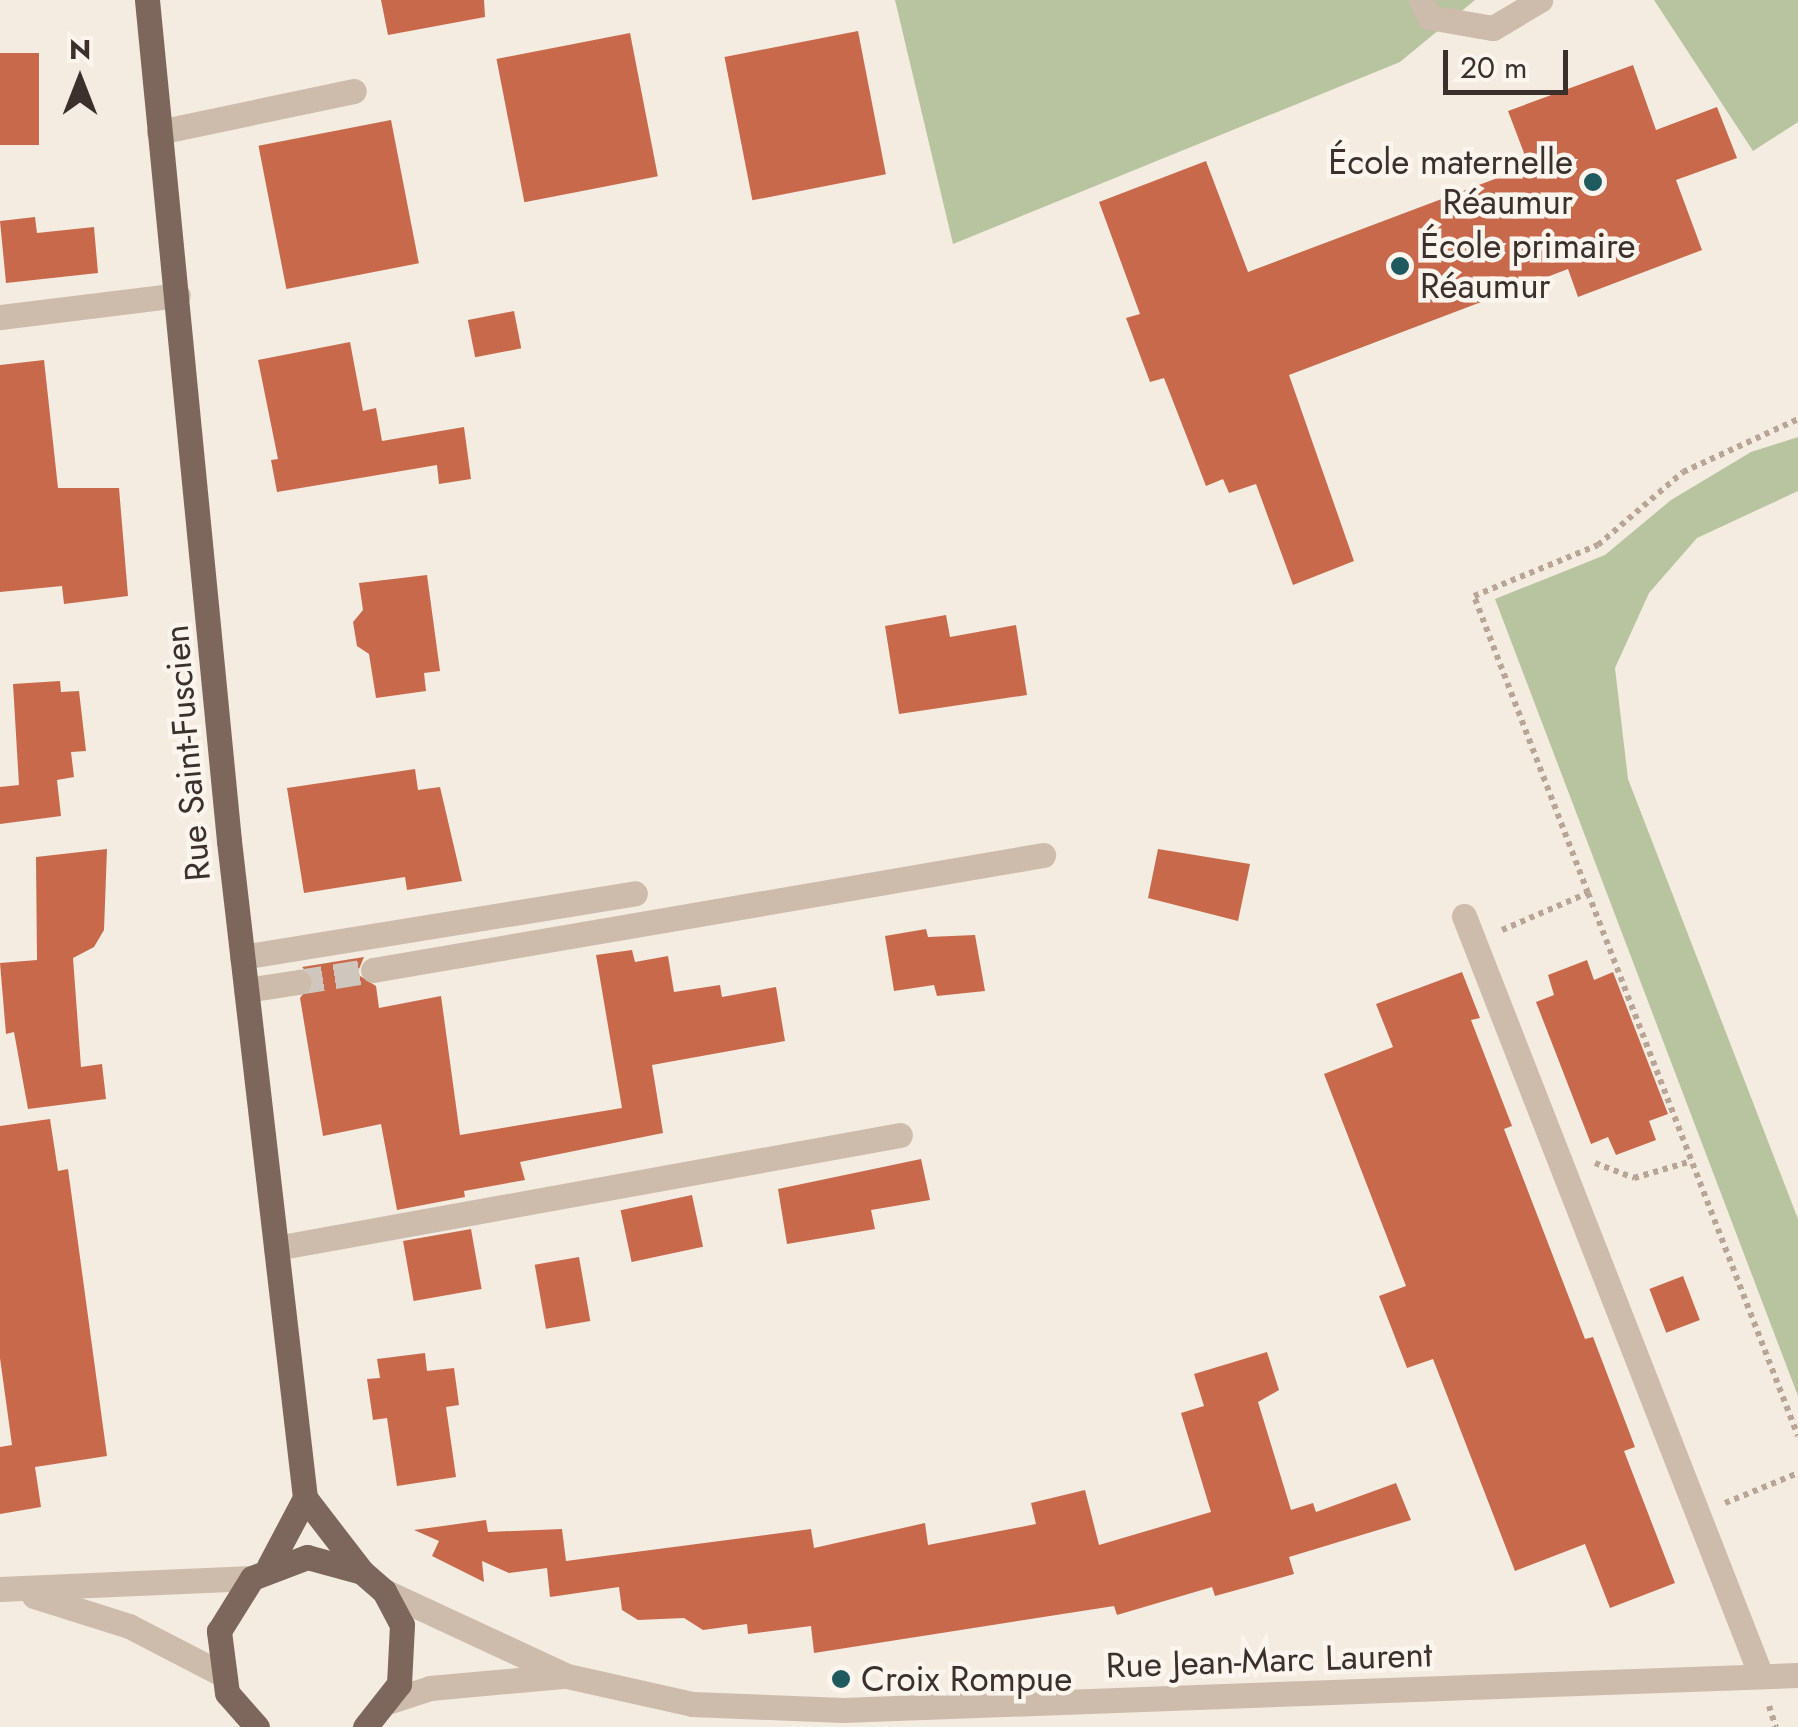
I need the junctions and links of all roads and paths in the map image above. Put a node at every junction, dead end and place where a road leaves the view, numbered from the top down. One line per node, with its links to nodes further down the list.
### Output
1 (147, 0): 5 (main road, Rue Saint-Fuscien)
2 (1421, 0): 3 (street)
3 (1540, 0)
4 (354, 91): 5 (street)
5 (159, 132): 6 (main road, Rue Saint-Fuscien)
6 (178, 295): 7 (street); 14 (main road, Rue Saint-Fuscien)
7 (0, 316)
8 (1798, 419): 11 (path)
9 (1043, 856): 15 (street)
10 (635, 893): 14 (street)
11 (1588, 893): 13 (path); 19 (path)
12 (1464, 916): 13 (street)
13 (1474, 942): 20 (street)
14 (242, 957): 17 (main road, Rue Saint-Fuscien)
15 (373, 970)
16 (298, 982): 17 (street)
17 (246, 990): 21 (main road, Rue Saint-Fuscien)
18 (900, 1135): 21 (street)
19 (1692, 1162): 20 (path); 22 (path)
20 (1564, 1174): 25 (street)
21 (276, 1248): 24 (main road, Rue Saint-Fuscien)
22 (1798, 1436)
23 (1798, 1473): 25 (path)
24 (305, 1498): 26 (main road); 27 (main road)
25 (1697, 1514): 33 (street)
26 (261, 1572): 27 (main road); 28 (street); 30 (main road)
27 (362, 1572): 29 (main road)
28 (5, 1590): 30 (street)
29 (384, 1591): 32 (street, Rue Jean-Marc Laurent); 35 (main road)
30 (220, 1673): 36 (main road)
31 (1798, 1674): 33 (street, Rue Jean-Marc Laurent)
32 (566, 1676): 34 (street, Rue Jean-Marc Laurent); 35 (street, Rue Jean-Marc Laurent)
33 (1761, 1676): 34 (street, Rue Jean-Marc Laurent)
34 (1006, 1716)
35 (378, 1718)
36 (257, 1727)

